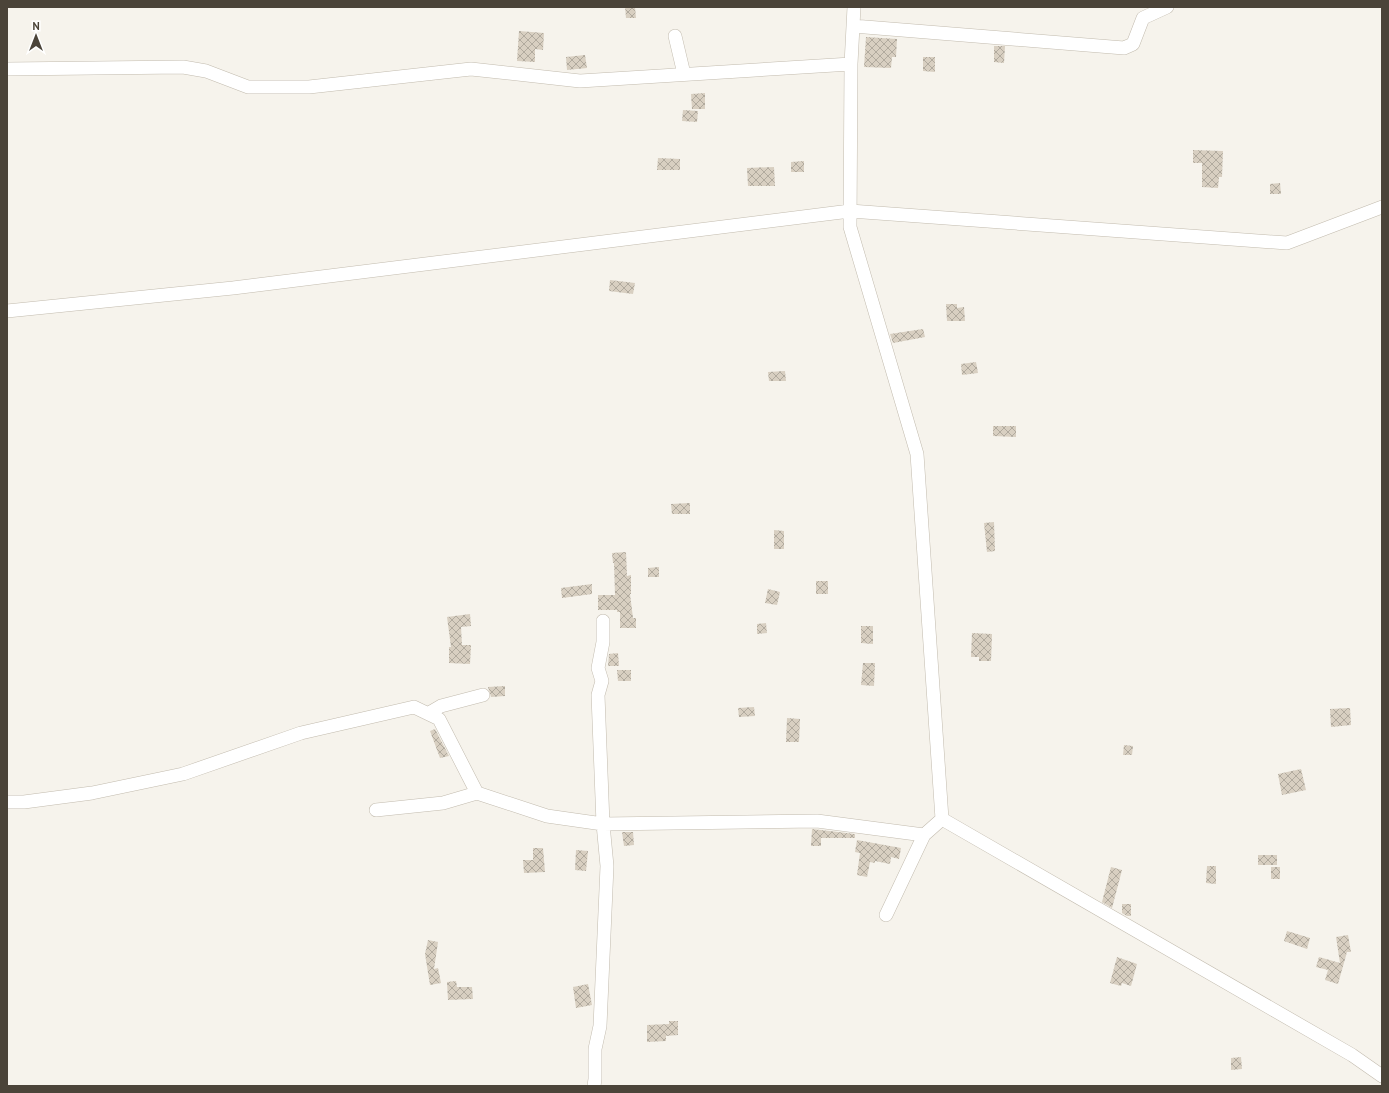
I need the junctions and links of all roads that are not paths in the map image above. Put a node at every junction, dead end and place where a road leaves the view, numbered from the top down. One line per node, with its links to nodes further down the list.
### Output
1 (854, 7): 3 (street)
2 (1167, 7): 3 (street)
3 (853, 26): 5 (street)
4 (675, 36): 7 (street)
5 (851, 64): 7 (street); 9 (street)
6 (7, 69): 7 (street)
7 (684, 74)
8 (1382, 207): 9 (street)
9 (850, 211): 10 (street); 17 (street)
10 (7, 311)
11 (603, 621): 18 (street)
12 (483, 695): 13 (street)
13 (429, 713): 14 (street); 15 (street)
14 (477, 793): 16 (street); 18 (street)
15 (7, 802)
16 (376, 810)
17 (942, 819): 19 (street); 21 (street)
18 (603, 824): 19 (street); 22 (street)
19 (924, 835): 20 (street)
20 (886, 915)
21 (1382, 1076)
22 (594, 1086)

